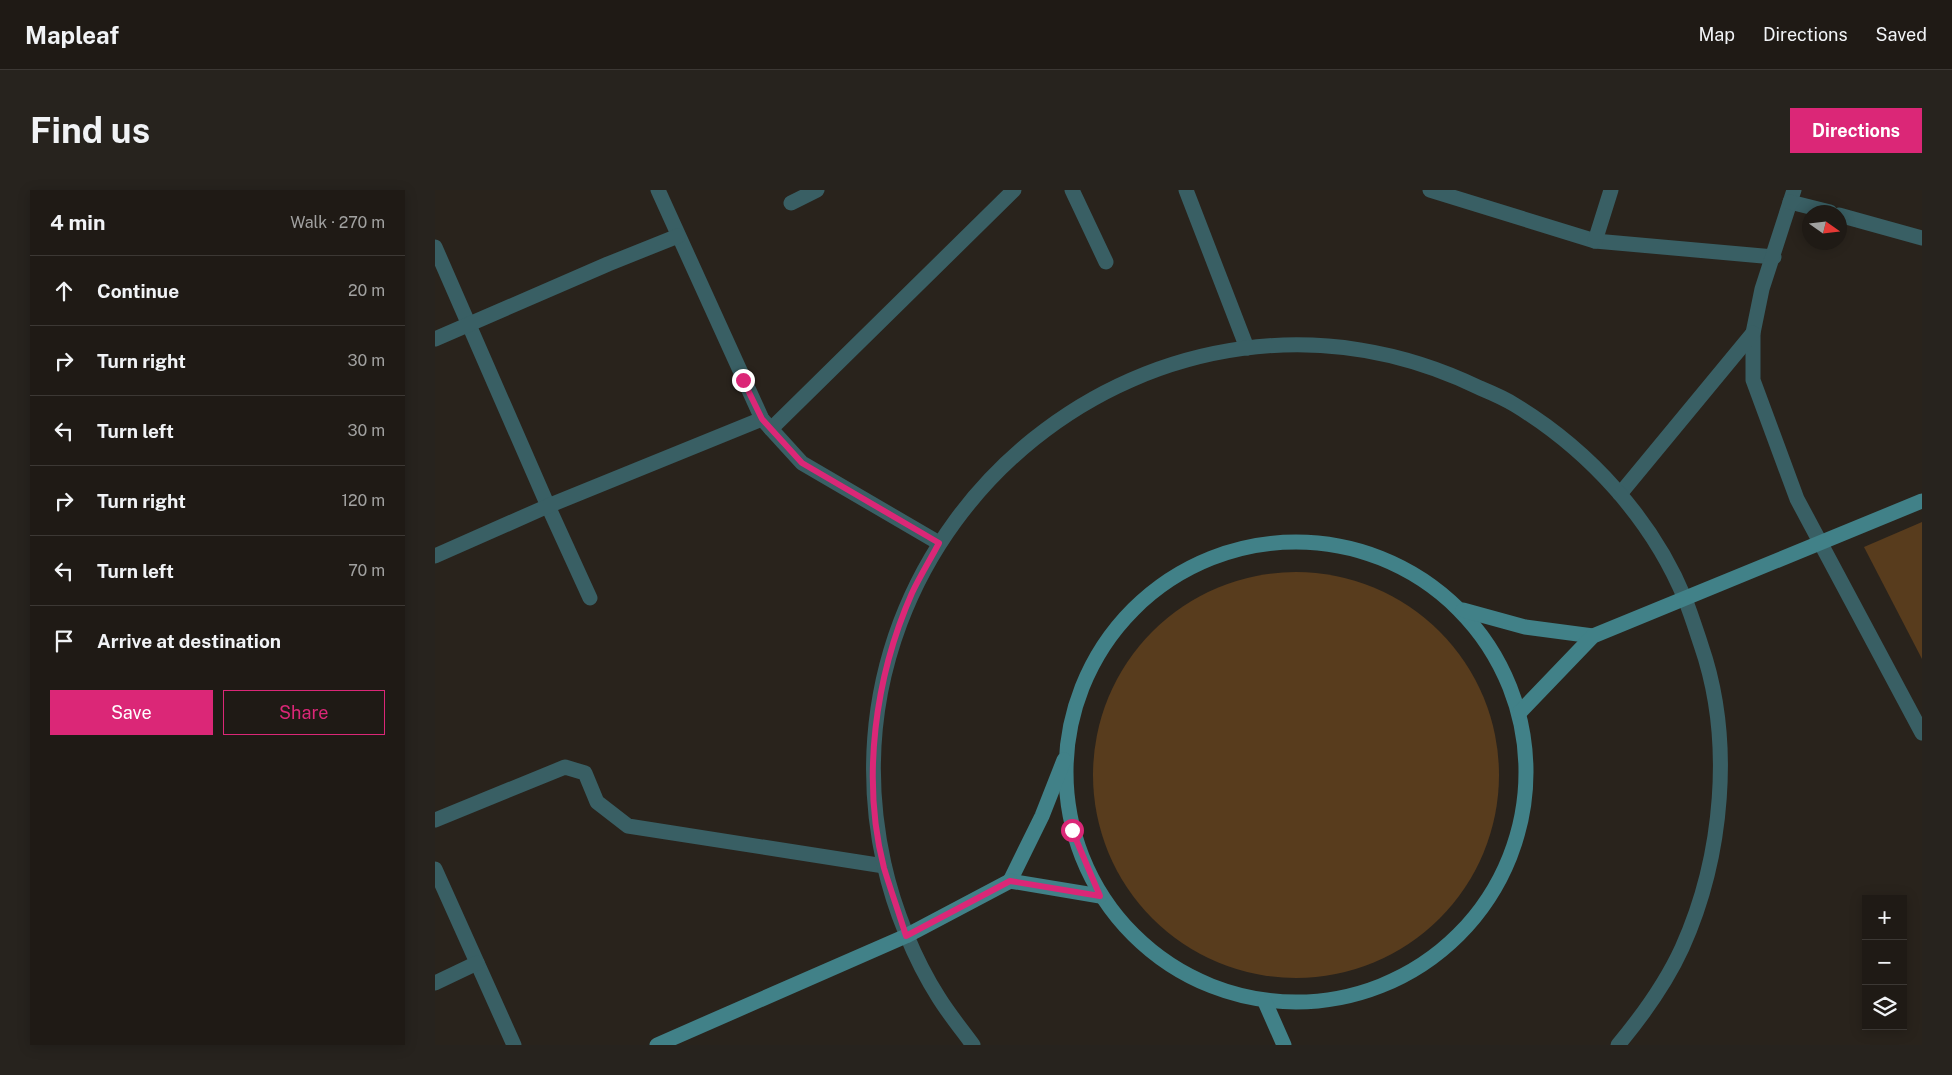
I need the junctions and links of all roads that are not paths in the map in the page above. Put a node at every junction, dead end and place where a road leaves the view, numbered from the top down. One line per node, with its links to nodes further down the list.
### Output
1 (658, 190): 13 (street)
2 (817, 190): 10 (street)
3 (1014, 190): 23 (street)
4 (1072, 190): 18 (street)
5 (1186, 190): 22 (street)
6 (1431, 190): 8 (street)
7 (1611, 190): 15 (street)
8 (1448, 193): 15 (street)
9 (1792, 196): 11 (street); 17 (street)
10 (791, 203)
11 (1813, 205)
12 (1847, 217): 14 (street)
13 (678, 236): 19 (street); 23 (street)
14 (1922, 238)
15 (1595, 242): 17 (street)
16 (435, 247): 19 (street)
17 (1773, 257): 20 (street)
18 (1106, 262)
19 (470, 324): 21 (street); 26 (street)
20 (1753, 333): 24 (street); 27 (street)
21 (435, 339)
22 (1247, 348): 24 (street); 28 (street)
23 (767, 424): 26 (street); 28 (street)
24 (1620, 494): 31 (street)
25 (1922, 501): 27 (street)
26 (548, 506): 29 (street); 30 (street)
27 (1820, 542): 31 (street); 35 (street)
28 (939, 543): 38 (street)
29 (435, 556)
30 (590, 598)
31 (1685, 599): 33 (street); 50 (street)
32 (1463, 610): 33 (street); 34 (street); 36 (street)
33 (1593, 636): 34 (street)
34 (1520, 712): 45 (street)
35 (1922, 733)
36 (1065, 758): 40 (street); 41 (street)
37 (435, 820): 38 (street)
38 (884, 866): 42 (street)
39 (435, 869): 43 (street)
40 (1010, 881): 41 (street); 42 (street)
41 (1100, 896): 45 (street)
42 (906, 936): 47 (street); 48 (street)
43 (477, 963): 44 (street); 46 (street)
44 (435, 982)
45 (1265, 1002): 49 (street)
46 (513, 1045)
47 (657, 1045)
48 (973, 1045)
49 (1284, 1045)
50 (1618, 1045)

